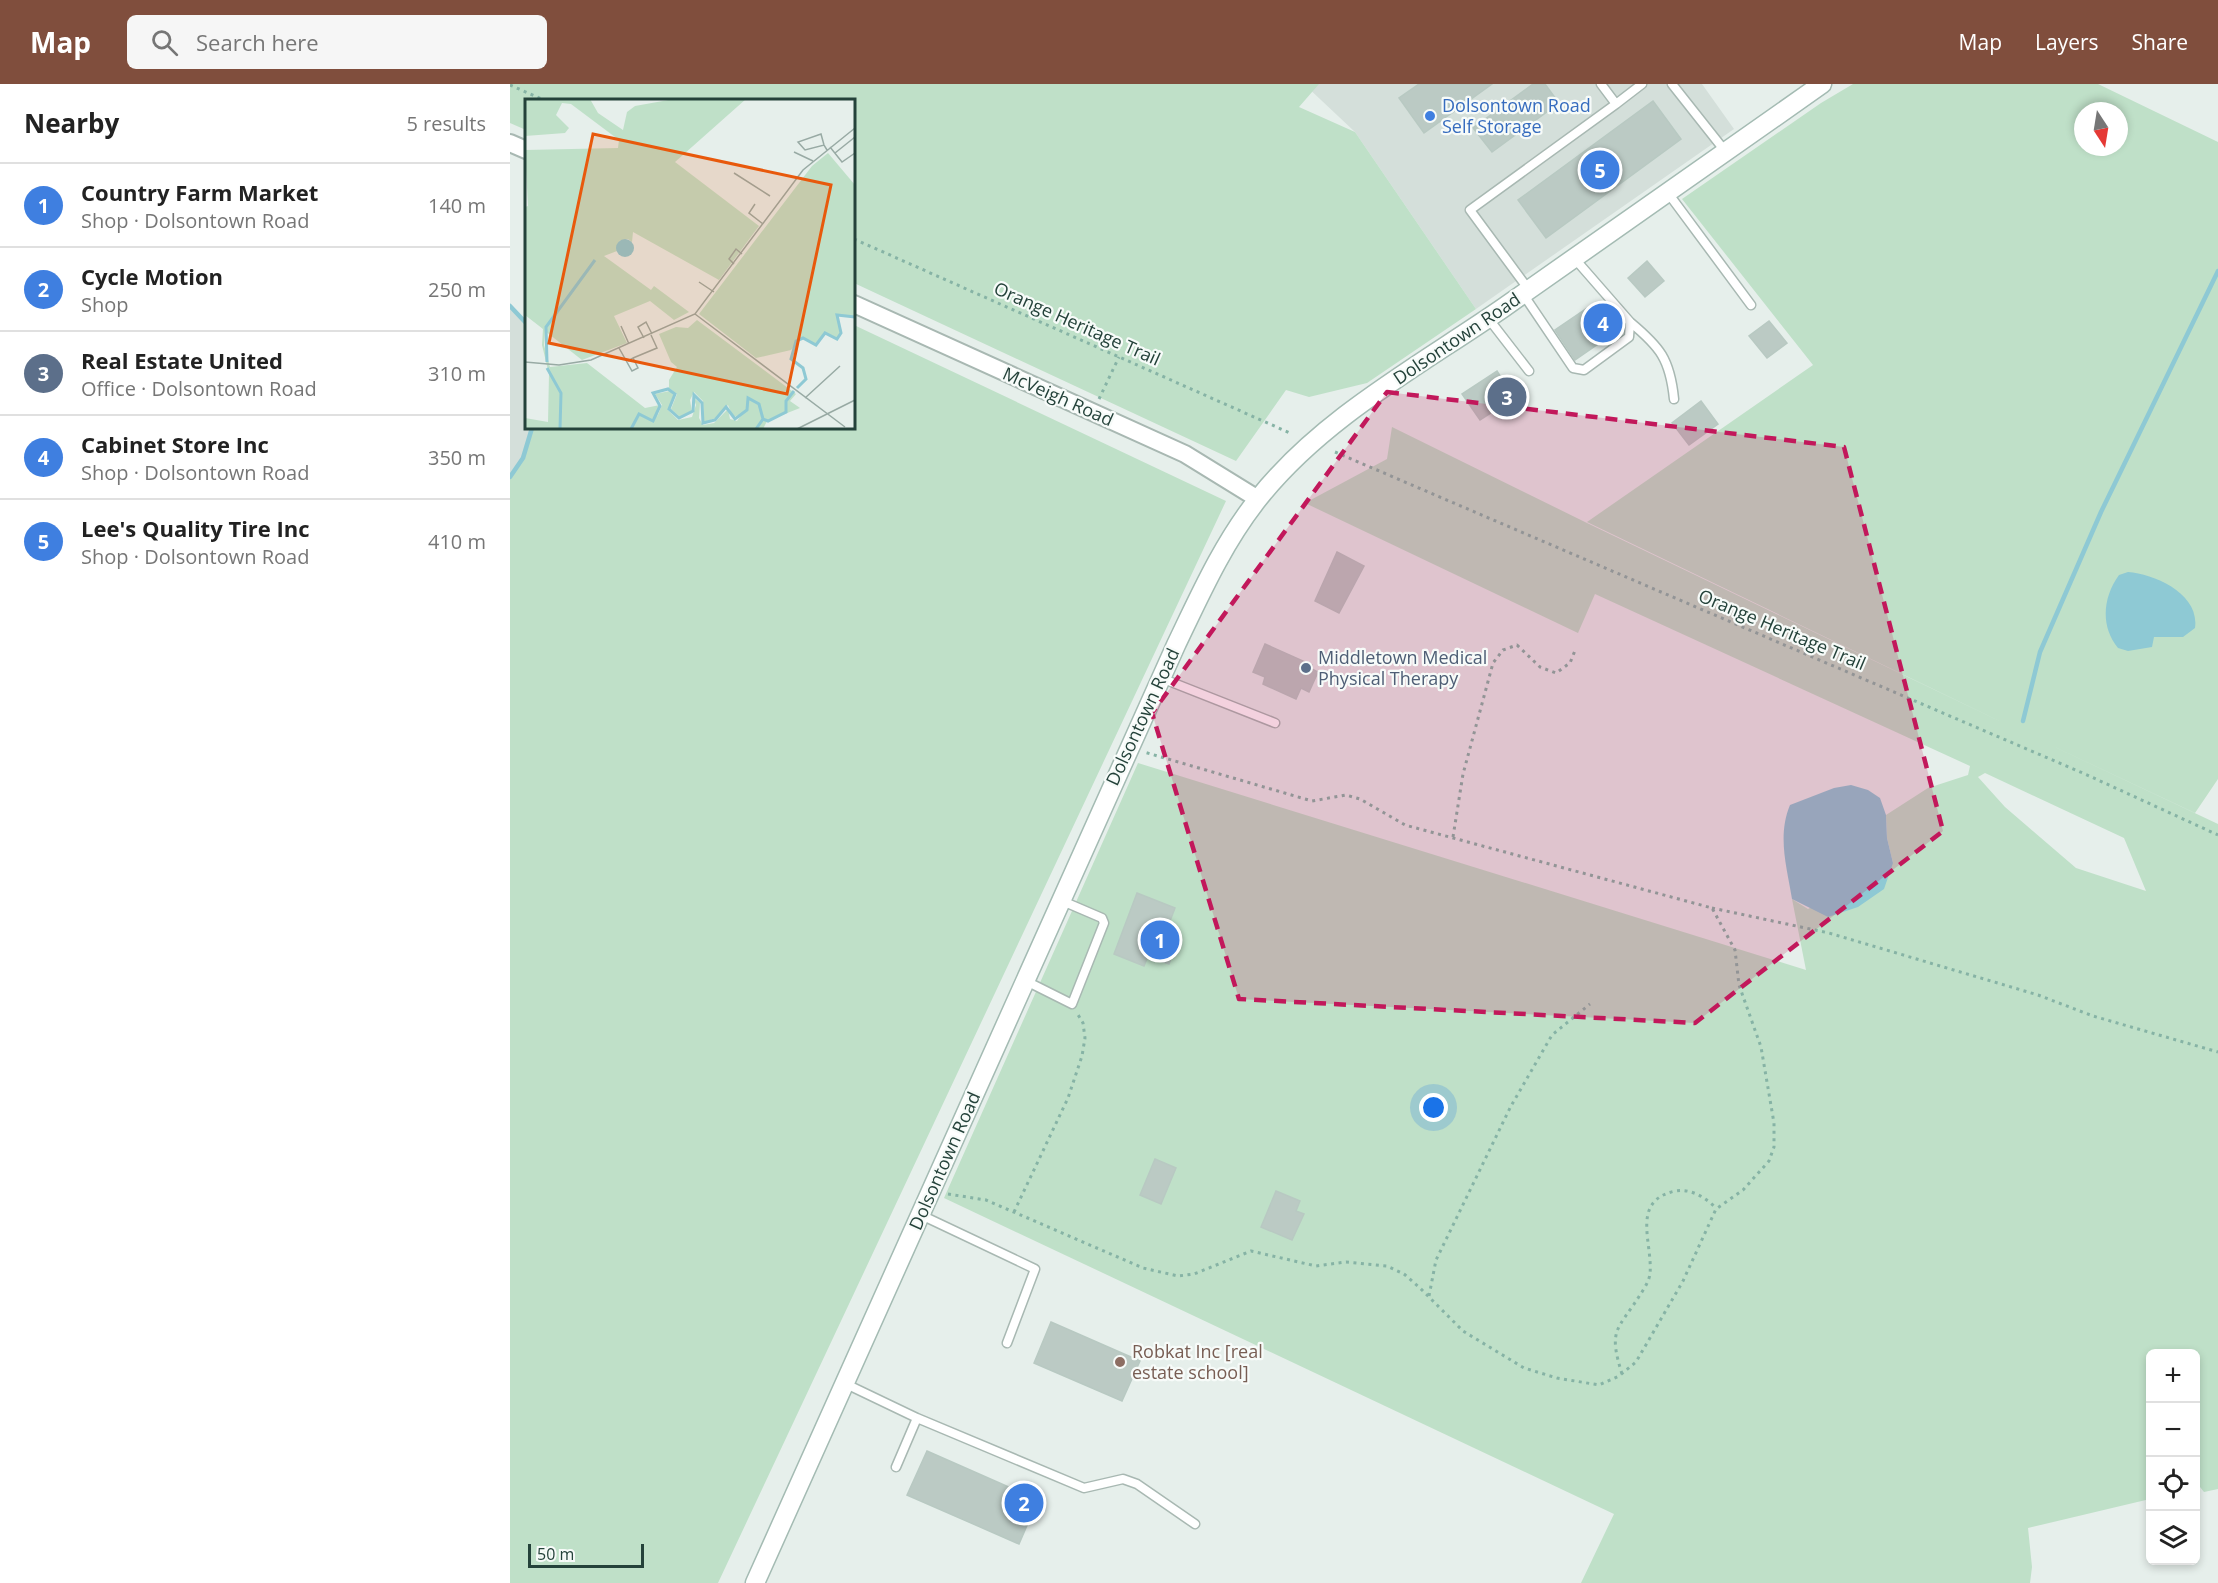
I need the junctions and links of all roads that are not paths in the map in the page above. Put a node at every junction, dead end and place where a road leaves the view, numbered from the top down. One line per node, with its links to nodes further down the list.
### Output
1 (1601, 84): 5 (lane)
2 (1642, 84): 5 (lane)
3 (1672, 84): 8 (lane)
4 (1821, 84): 8 (street, Dolsontown Road)
5 (1616, 104): 11 (lane)
6 (510, 143): 7 (street)
7 (525, 150)
8 (1726, 151): 9 (street, Dolsontown Road)
9 (1668, 192): 10 (street, Dolsontown Road); 13 (lane)
10 (1575, 259): 11 (street, Dolsontown Road); 15 (lane)
11 (1526, 292): 14 (street, Dolsontown Road); 15 (lane)
12 (855, 304): 18 (street, McVeigh Road)
13 (1751, 305)
14 (1488, 318): 16 (lane); 18 (street, Dolsontown Road)
15 (1630, 322): 17 (lane)
16 (1529, 372)
17 (1674, 399)
18 (1258, 499): 19 (street, Dolsontown Road)
19 (1161, 677): 20 (lane); 21 (street, Dolsontown Road)
20 (1275, 723)
21 (1059, 900): 22 (street, Dolsontown Road); 22 (lane)
22 (1024, 980): 23 (street, Dolsontown Road)
23 (921, 1215): 24 (lane); 25 (street, Dolsontown Road)
24 (1006, 1343)
25 (846, 1384): 26 (lane); 29 (street, Dolsontown Road)
26 (917, 1418): 27 (lane); 28 (lane)
27 (896, 1467)
28 (1195, 1524)
29 (755, 1583)

